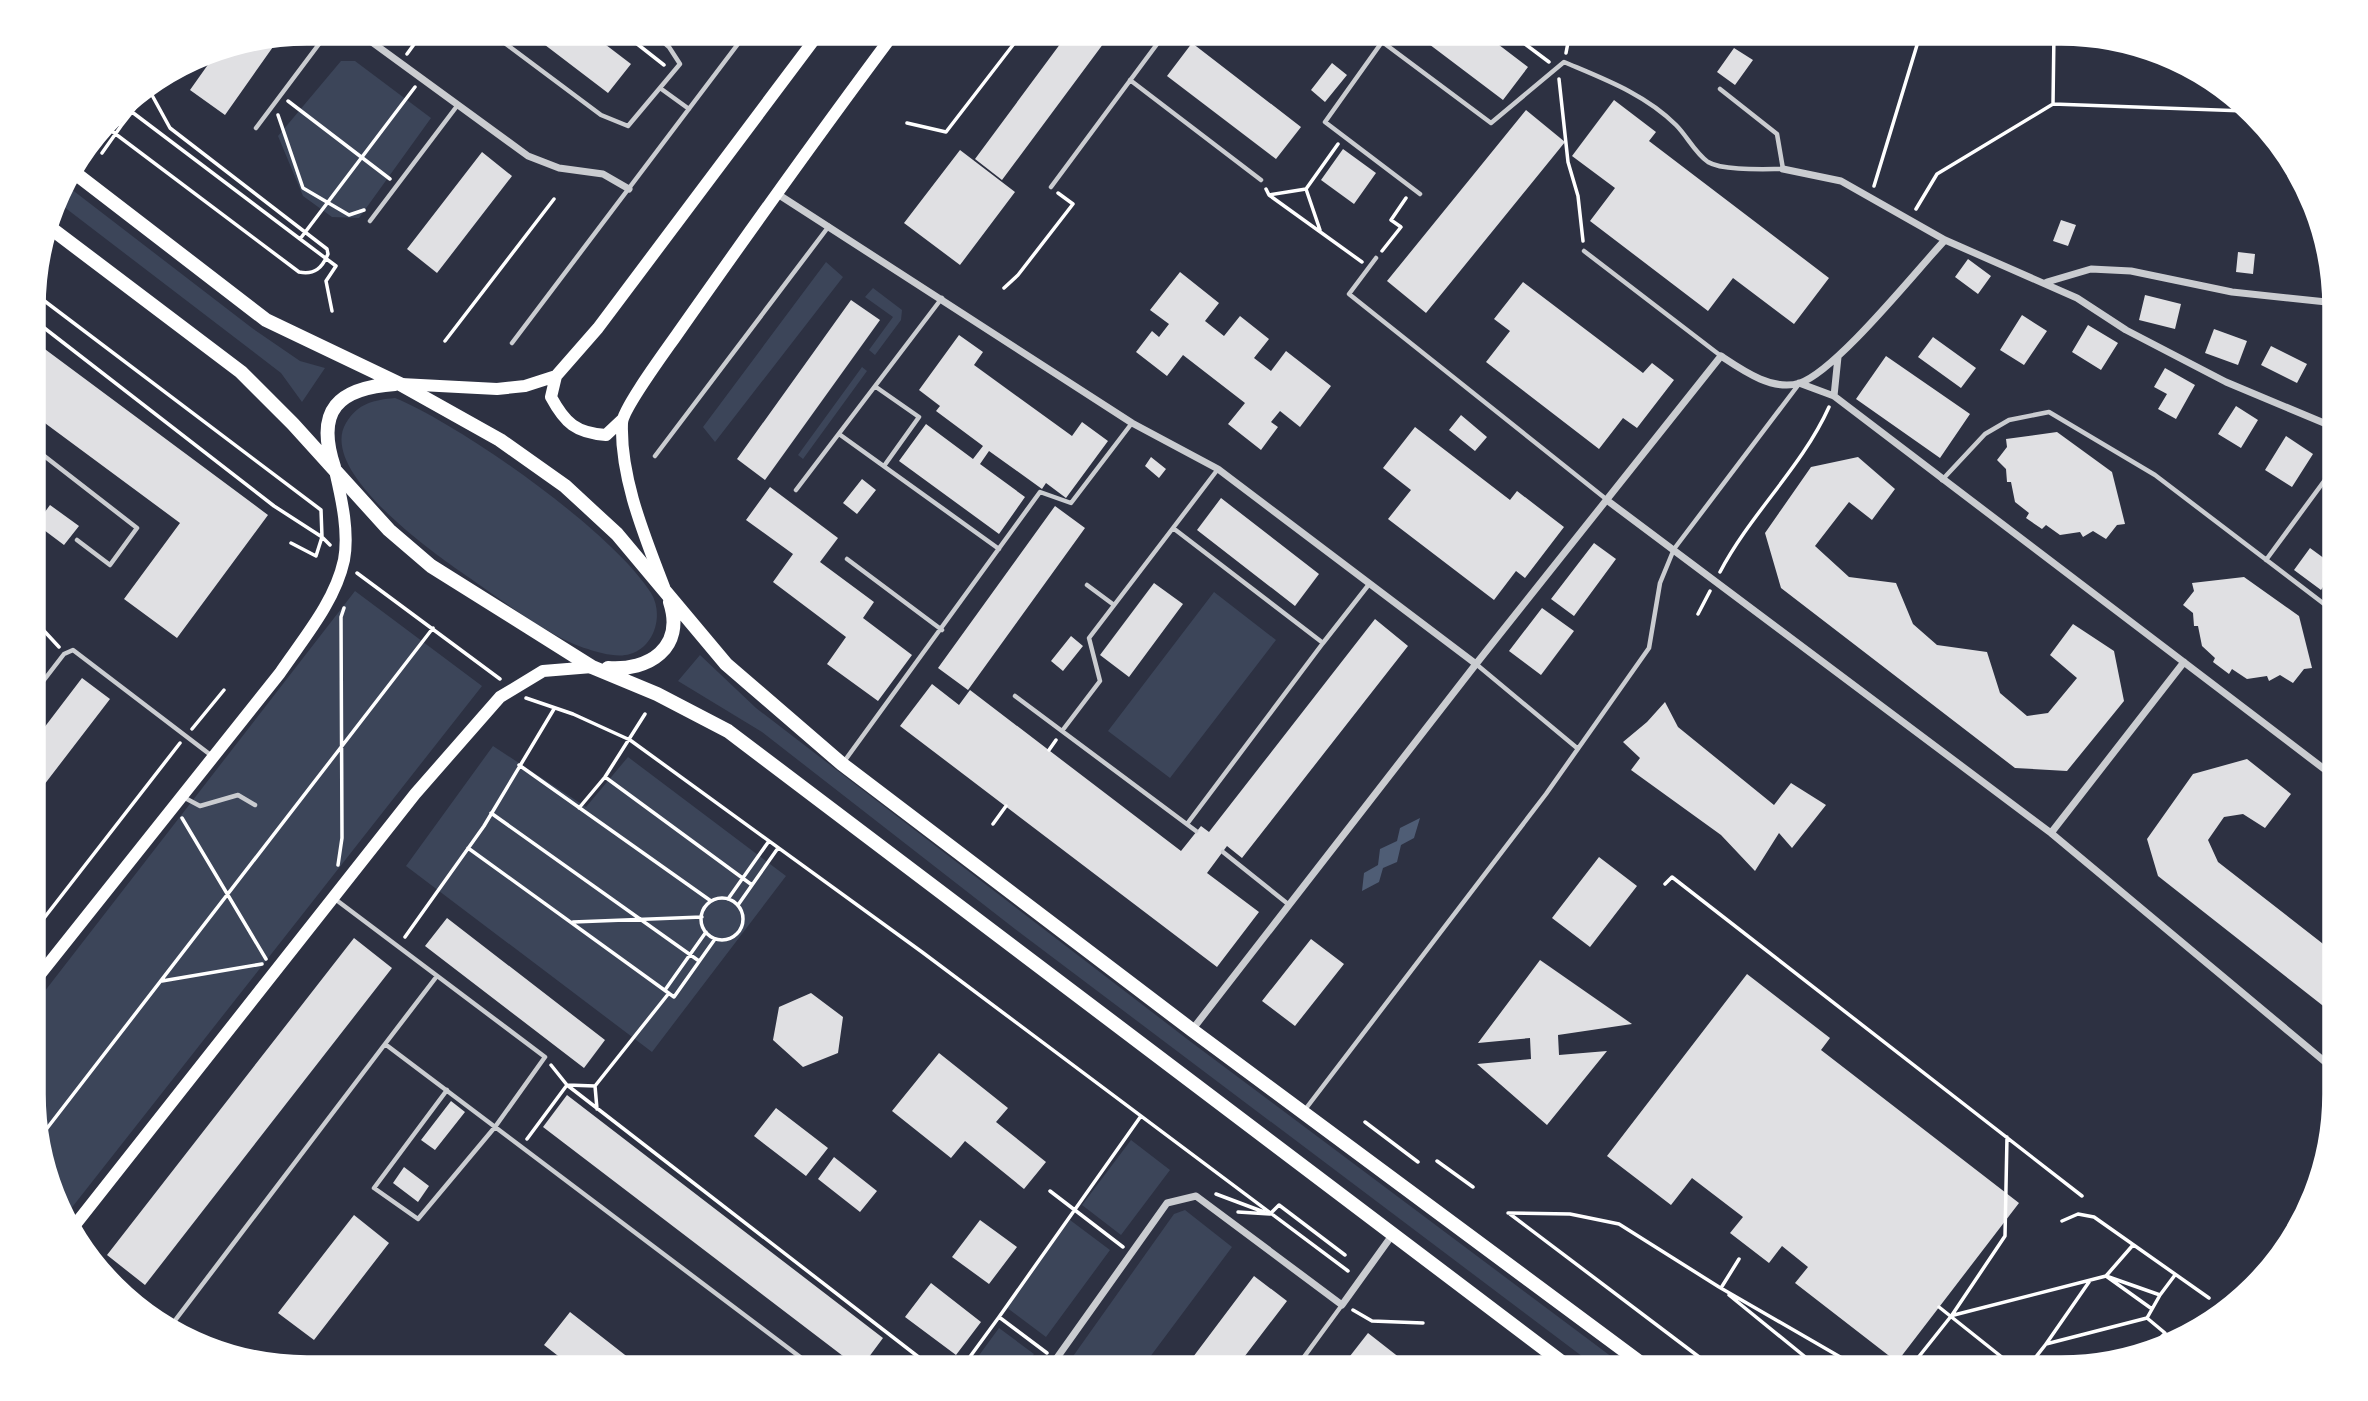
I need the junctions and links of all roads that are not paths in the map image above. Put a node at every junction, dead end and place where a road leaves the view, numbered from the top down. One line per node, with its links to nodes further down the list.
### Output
1 (319, 44): 16 (lane)
2 (373, 44): 14 (street)
3 (506, 44): 12 (lane)
4 (666, 44): 12 (lane)
5 (738, 44): 15 (lane)
6 (811, 44): 36 (main road)
7 (886, 44): 22 (main road)
8 (1157, 44): 11 (lane)
9 (1380, 44): 23 (lane)
10 (1386, 44): 17 (lane)
11 (1130, 80): 19 (lane); 20 (lane)
12 (660, 88): 15 (lane)
13 (1720, 89): 17 (lane)
14 (457, 106): 21 (street); 24 (lane)
15 (689, 109): 21 (lane)
16 (256, 128)
17 (1783, 169): 27 (street)
18 (79, 176): 38 (main road)
19 (1261, 180)
20 (1051, 187)
21 (629, 189): 33 (lane)
22 (775, 193): 25 (street); 41 (main road)
23 (1420, 194)
24 (370, 221)
25 (830, 226): 31 (street); 46 (lane)
26 (55, 231): 49 (main road)
27 (1945, 240): 30 (street); 35 (street)
28 (1584, 251): 34 (lane)
29 (1376, 258): 53 (lane)
30 (2047, 282): 32 (street); 43 (street)
31 (942, 298): 39 (lane); 42 (street)
32 (2324, 302)
33 (512, 343)
34 (1721, 356): 37 (street); 53 (street)
35 (1838, 357): 37 (street); 40 (street)
36 (556, 376): 38 (main road); 41 (main road)
37 (1800, 383): 40 (street); 57 (lane)
38 (400, 384): 49 (main road); 62 (main road)
39 (876, 387): 44 (lane); 47 (lane)
40 (1834, 396): 50 (street)
41 (622, 420): 62 (main road)
42 (1132, 423): 48 (street); 56 (lane)
43 (2324, 423)
44 (839, 434): 47 (lane); 52 (lane)
45 (44, 456): 55 (lane)
46 (655, 456)
47 (884, 466): 56 (lane)
48 (1218, 470): 54 (lane); 60 (street)
49 (336, 475): 69 (main road); 74 (main road)
50 (1942, 481): 59 (lane); 67 (street)
51 (2324, 481): 59 (lane)
52 (796, 490)
53 (1608, 501): 57 (street); 68 (street)
54 (1173, 528): 64 (lane); 66 (lane)
55 (77, 540)
56 (999, 549): 65 (lane)
57 (1674, 550): 73 (lane); 81 (street)
58 (847, 559): 65 (lane)
59 (2266, 559): 63 (lane)
60 (1370, 583): 66 (lane); 68 (street)
61 (1087, 585): 64 (lane)
62 (666, 591): 69 (main road); 75 (main road)
63 (2324, 604)
64 (1114, 605): 72 (lane)
65 (942, 630): 75 (lane)
66 (1323, 643): 79 (lane)
67 (2184, 662): 76 (street); 81 (street)
68 (1476, 664): 73 (lane); 84 (street)
69 (592, 667): 83 (main road); 94 (main road)
70 (44, 680): 74 (lane)
71 (1015, 696): 72 (lane)
72 (1062, 732): 79 (lane)
73 (1577, 748): 91 (lane)
74 (212, 757): 77 (main road)
75 (842, 764): 87 (main road)
76 (2324, 769)
77 (178, 800): 78 (lane); 85 (main road)
78 (255, 805)
79 (1187, 824): 80 (lane)
80 (1196, 831)
81 (2051, 833): 89 (street)
82 (1223, 852): 84 (lane)
83 (334, 899): 86 (lane); 93 (main road)
84 (1288, 904): 87 (street)
85 (44, 969)
86 (437, 976): 88 (lane); 92 (lane)
87 (1192, 1030): 91 (main road)
88 (386, 1044): 90 (lane); 96 (lane)
89 (2324, 1060)
90 (447, 1090): 92 (lane); 92 (lane)
91 (1303, 1112): 101 (main road)
92 (495, 1127): 97 (lane)
93 (77, 1222)
94 (1393, 1233): 95 (street); 100 (main road)
95 (1342, 1304): 98 (street); 99 (lane)
96 (174, 1322)
97 (800, 1357)
98 (1057, 1357)
99 (1304, 1357)
100 (1555, 1357)
101 (1633, 1357)

